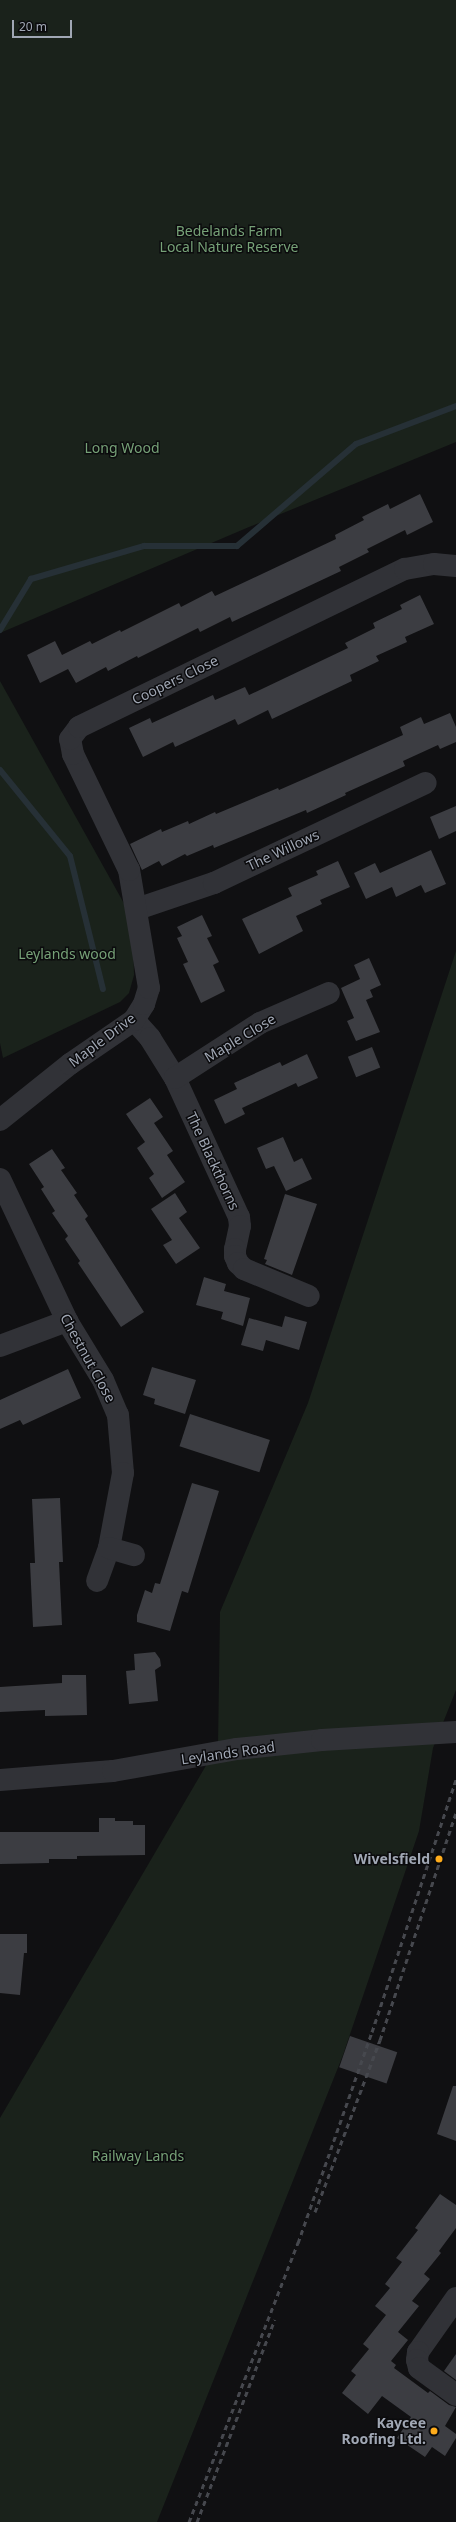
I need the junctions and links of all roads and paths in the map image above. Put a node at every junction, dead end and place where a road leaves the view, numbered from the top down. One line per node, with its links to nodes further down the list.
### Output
1 (456, 566): 3 (street, Coopers Close)
2 (426, 783): 3 (street, The Willows)
3 (137, 909): 5 (street, Maple Drive)
4 (329, 993): 6 (street, Maple Close)
5 (134, 1020): 6 (street, The Blackthorns); 7 (street, Maple Drive)
6 (175, 1078): 9 (street, The Blackthorns)
7 (0, 1120)
8 (0, 1179): 10 (street, Chestnut Close)
9 (309, 1296)
10 (67, 1321): 11 (street); 12 (street, Chestnut Close)
11 (0, 1346)
12 (109, 1548): 13 (street); 14 (street, Chestnut Close)
13 (134, 1555)
14 (97, 1581)
15 (456, 1732): 16 (street, Leylands Road)
16 (0, 1780)
17 (456, 2298): 18 (street)
18 (456, 2395)

